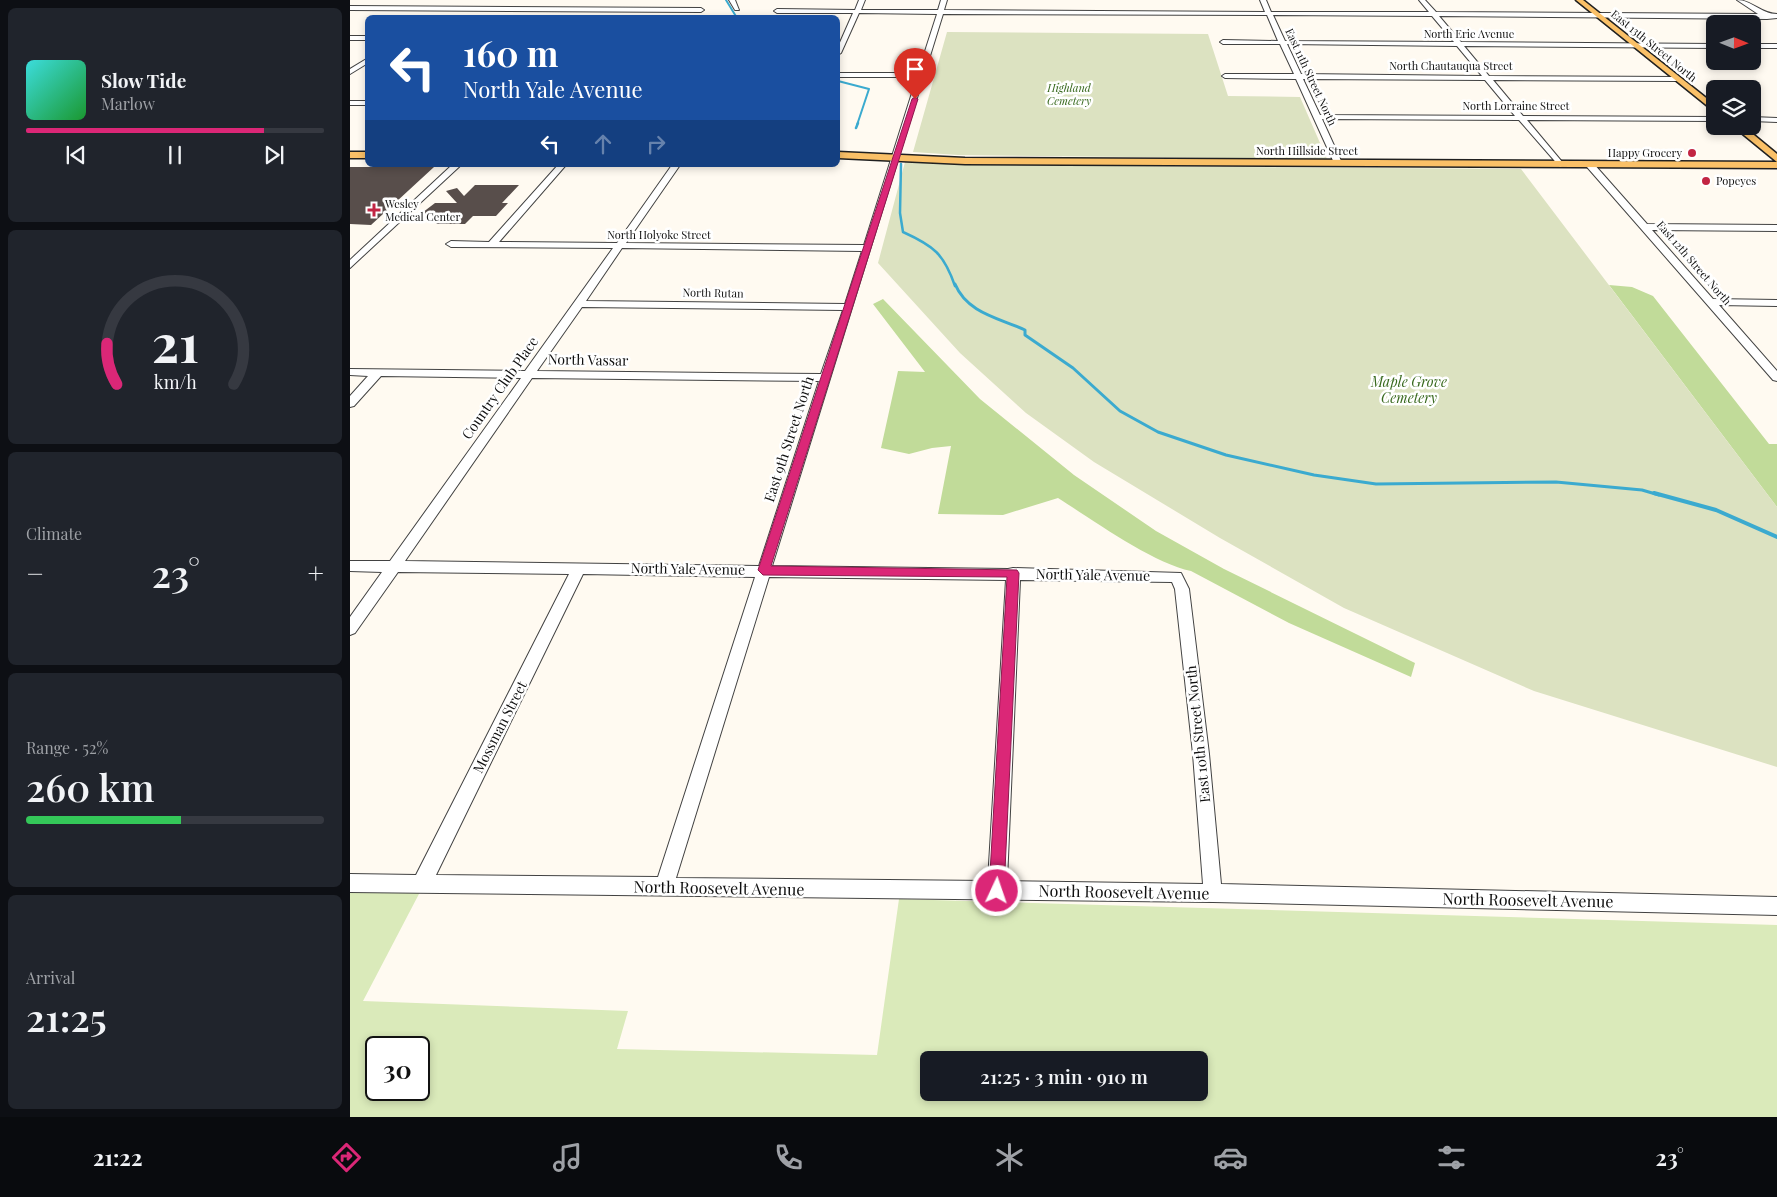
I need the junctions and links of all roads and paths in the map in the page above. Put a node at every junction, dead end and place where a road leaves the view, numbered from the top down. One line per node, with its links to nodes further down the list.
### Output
1 (456, 0): 12 (street)
2 (627, 0): 14 (street)
3 (732, 0): 11 (street)
4 (862, 0): 16 (street)
5 (944, 0): 17 (street, East 9th Street North)
6 (1263, 0): 18 (street, East 11th Street North)
7 (1422, 0): 19 (street)
8 (1579, 0): 22 (main road, East 13th Street North)
9 (1740, 0): 23 (street)
10 (350, 8): 12 (street)
11 (737, 8)
12 (443, 9): 14 (street); 20 (street)
13 (779, 9): 16 (street)
14 (617, 10): 15 (street); 21 (street)
15 (701, 10)
16 (857, 12): 17 (street); 35 (street)
17 (940, 12): 18 (street); 40 (street, East 9th Street North)
18 (1269, 14): 19 (street); 29 (street, East 11th Street North)
19 (1434, 14): 22 (street); 30 (street)
20 (434, 15)
21 (612, 15)
22 (1597, 15): 23 (street); 31 (main road, East 13th Street North)
23 (1766, 16): 24 (street); 25 (street)
24 (1777, 16)
25 (1777, 23)
26 (350, 38): 27 (street)
27 (365, 38)
28 (1223, 42): 29 (street, North Erie Avenue)
29 (1283, 43): 30 (street, North Erie Avenue); 42 (street, East 11th Street North)
30 (1459, 44): 31 (street, North Erie Avenue); 43 (street)
31 (1634, 45): 32 (street, North Erie Avenue); 44 (main road, East 13th Street North)
32 (1706, 46)
33 (1761, 46): 34 (street)
34 (1777, 46)
35 (840, 49)
36 (365, 62): 37 (street)
37 (350, 72): 38 (street)
38 (365, 72)
39 (840, 75): 40 (street)
40 (922, 75): 57 (street, East 9th Street North)
41 (1225, 76): 42 (street, North Chautauqua Street)
42 (1299, 77): 43 (street, North Chautauqua Street); 48 (street, East 11th Street North)
43 (1488, 78): 44 (street, North Chautauqua Street); 49 (street)
44 (1676, 79): 45 (main road, East 13th Street North)
45 (1706, 102)
46 (350, 103): 47 (street)
47 (365, 103)
48 (1317, 117): 49 (street, North Lorraine Street); 59 (street, East 11th Street North)
49 (1520, 117): 50 (street, North Lorraine Street); 60 (street)
50 (1706, 119)
51 (1761, 119): 52 (street)
52 (1777, 120)
53 (1748, 135): 58 (main road)
54 (350, 154): 55 (main road)
55 (365, 155)
56 (840, 156): 57 (main road, North Hillside Street)
57 (896, 156): 59 (main road, North Hillside Street); 71 (street, East 9th Street North)
58 (1777, 159)
59 (1338, 164): 60 (main road, North Hillside Street)
60 (1560, 165): 61 (main road, North Hillside Street)
61 (1590, 165): 62 (main road, North Hillside Street); 66 (street, East 12th Street North)
62 (1777, 166)
63 (455, 167): 72 (street)
64 (560, 167): 69 (street)
65 (675, 167): 70 (street, Country Club Place)
66 (1646, 227): 67 (street); 73 (street, East 12th Street North)
67 (1777, 228)
68 (451, 244): 69 (street, North Holyoke Street)
69 (492, 244): 70 (street, North Holyoke Street)
70 (619, 246): 71 (street, North Holyoke Street); 75 (street, Country Club Place)
71 (868, 248): 76 (street, East 9th Street North)
72 (350, 265)
73 (1711, 302): 74 (street); 81 (street, East 12th Street North)
74 (1777, 303)
75 (577, 304): 76 (street, North Rutan); 79 (street, Country Club Place)
76 (849, 307): 80 (street, East 9th Street North)
77 (350, 372): 78 (street, North Vassar)
78 (378, 372): 79 (street, North Vassar); 82 (street)
79 (528, 374): 80 (street, North Vassar); 84 (street, Country Club Place)
80 (826, 378): 86 (street, East 9th Street North)
81 (1777, 378)
82 (350, 403)
83 (350, 566): 84 (street, North Yale Avenue)
84 (394, 566): 85 (street, North Yale Avenue); 89 (street, Country Club Place)
85 (579, 568): 86 (street, North Yale Avenue); 91 (street, Mossman Street)
86 (763, 570): 87 (street, North Yale Avenue); 92 (street, East 9th Street North)
87 (1013, 573): 88 (street, North Yale Avenue); 93 (street)
88 (1176, 577): 94 (street, East 10th Street North)
89 (350, 628)
90 (350, 883): 91 (street, North Roosevelt Avenue)
91 (422, 885): 92 (street, North Roosevelt Avenue)
92 (664, 888): 93 (street, North Roosevelt Avenue)
93 (997, 891): 94 (street, North Roosevelt Avenue)
94 (1213, 893): 95 (street, North Roosevelt Avenue)
95 (1777, 906)

